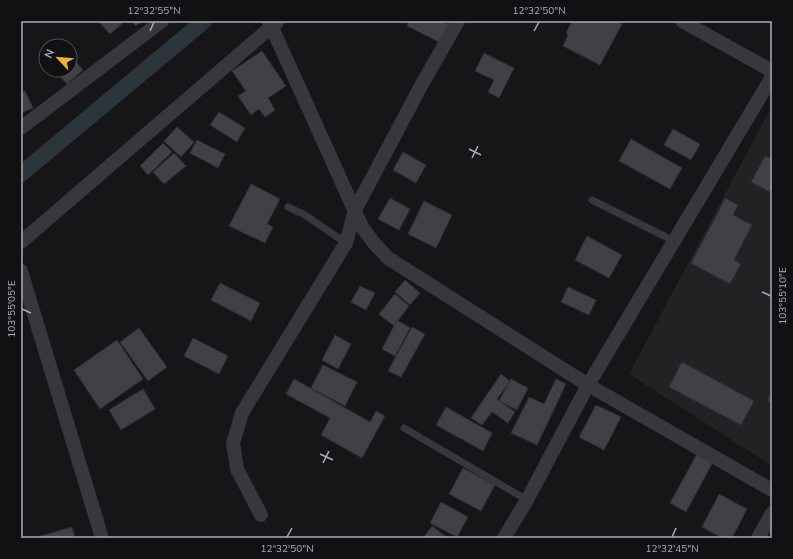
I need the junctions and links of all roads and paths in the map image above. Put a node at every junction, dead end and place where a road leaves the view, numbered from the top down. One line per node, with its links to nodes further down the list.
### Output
1 (162, 21): 7 (street)
2 (458, 21): 10 (street)
3 (682, 21): 5 (street)
4 (273, 23): 10 (street); 12 (street)
5 (772, 71)
6 (772, 76): 11 (street)
7 (21, 128)
8 (592, 200): 11 (lane)
9 (288, 207): 13 (lane)
10 (355, 210): 13 (street); 15 (street)
11 (674, 241): 15 (street)
12 (21, 242)
13 (346, 243): 20 (street)
14 (21, 271): 21 (street)
15 (588, 385): 17 (street); 18 (street)
16 (404, 428): 18 (lane)
17 (772, 490)
18 (527, 500): 22 (street)
19 (772, 513): 23 (street)
20 (261, 515)
21 (102, 538)
22 (504, 538)
23 (758, 538)

